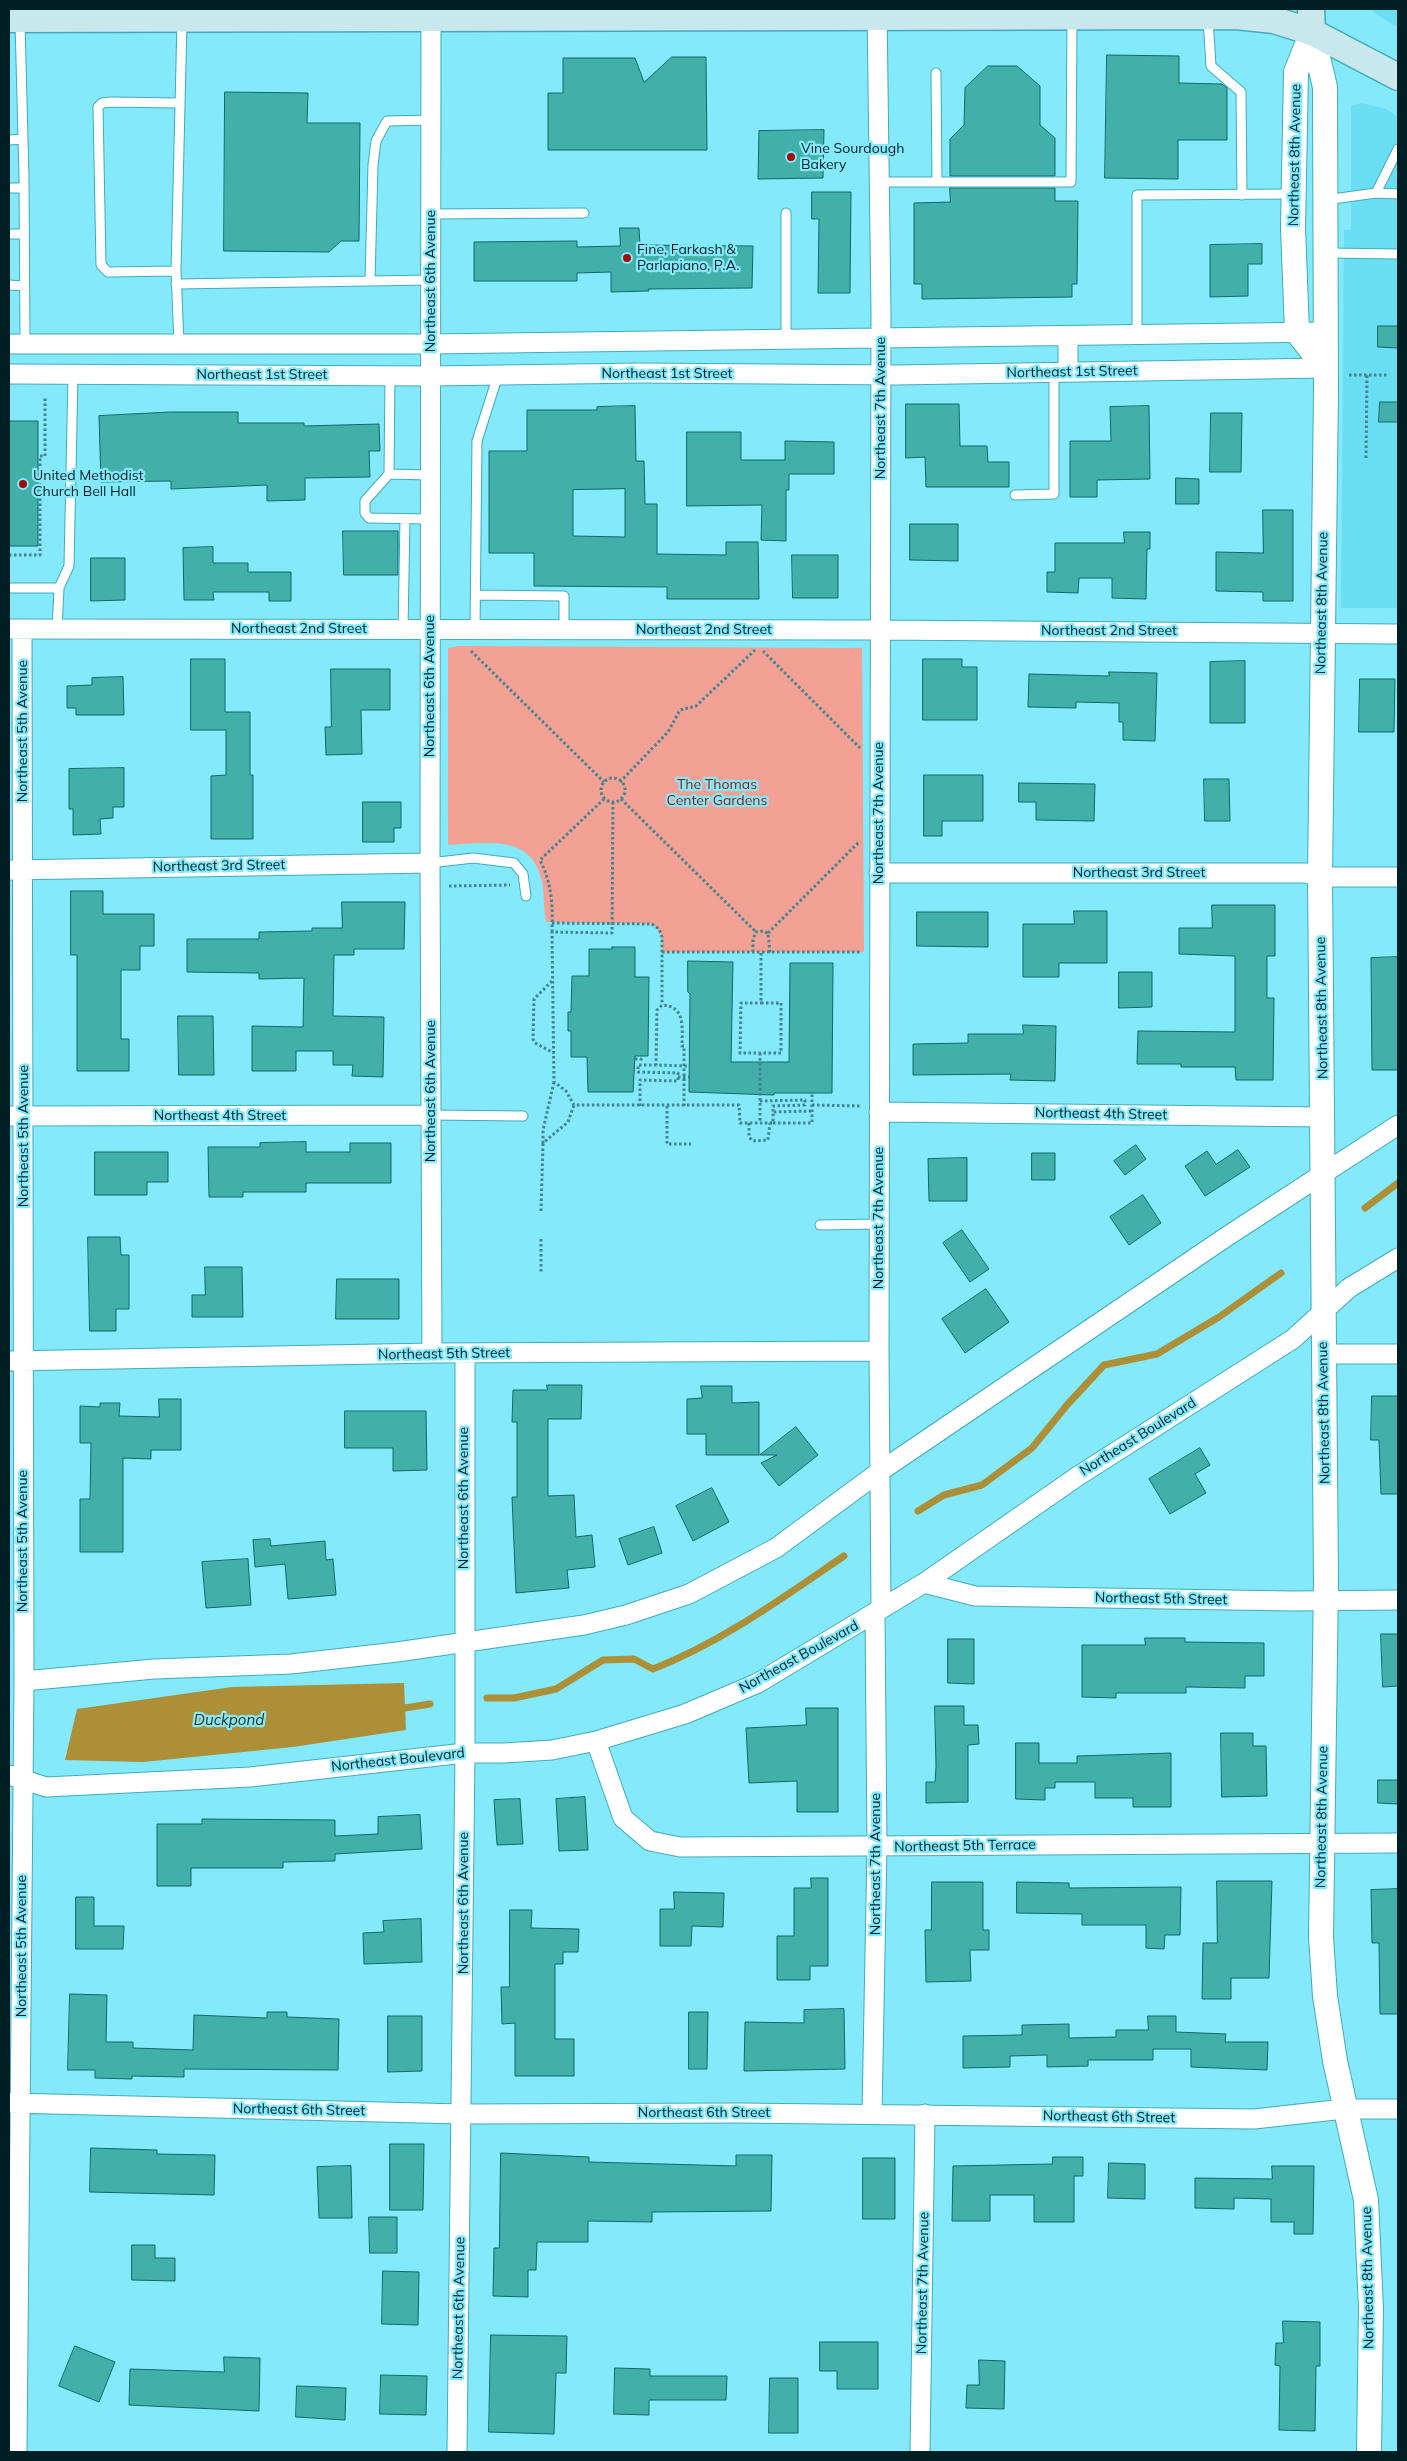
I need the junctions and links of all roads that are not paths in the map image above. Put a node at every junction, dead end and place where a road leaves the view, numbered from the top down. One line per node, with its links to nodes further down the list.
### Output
1 (726, 13): 2 (main road); 6 (main road)
2 (877, 13): 7 (main road); 20 (street, Northeast 7th Avenue)
3 (1152, 13): 7 (main road); 8 (main road)
4 (56, 14): 5 (main road); 9 (main road)
5 (111, 14): 10 (main road)
6 (432, 14): 10 (main road); 15 (street, Northeast 6th Avenue)
7 (1060, 14): 21 (lane)
8 (1208, 17): 11 (main road); 27 (lane)
9 (14, 19): 16 (lane)
10 (182, 19): 14 (lane)
11 (1312, 20): 13 (main road); 25 (street, Northeast 8th Avenue); 28 (street, Northeast 8th Avenue)
12 (936, 73): 21 (lane)
13 (1398, 77)
14 (179, 103): 36 (lane); 36 (lane)
15 (431, 120): 30 (street, Northeast 6th Avenue); 38 (lane)
16 (23, 139): 17 (lane); 23 (lane)
17 (9, 140)
18 (1398, 149): 19 (lane)
19 (1396, 160): 24 (lane)
20 (879, 182): 21 (lane); 46 (street, Northeast 7th Avenue)
21 (937, 182)
22 (9, 188): 23 (lane)
23 (24, 188): 33 (lane)
24 (1376, 193): 26 (lane); 28 (lane)
25 (1294, 194): 27 (lane); 42 (street, Northeast 8th Avenue)
26 (1398, 194)
27 (1242, 195): 44 (lane)
28 (1325, 200): 34 (street, Northeast 8th Avenue)
29 (786, 213): 48 (lane)
30 (431, 214): 31 (lane); 37 (street, Northeast 6th Avenue)
31 (584, 214)
32 (9, 234): 33 (lane)
33 (24, 234): 41 (lane)
34 (1325, 254): 35 (lane); 43 (street, Northeast 8th Avenue)
35 (1398, 254)
36 (176, 271): 39 (lane)
37 (431, 280): 38 (lane); 51 (street, Northeast 6th Avenue)
38 (370, 281): 39 (lane)
39 (176, 284): 50 (lane)
40 (9, 285): 41 (lane)
41 (24, 286): 49 (lane)
42 (1297, 332): 43 (street); 44 (street); 52 (street)
43 (1325, 332): 52 (street, Northeast 8th Avenue)
44 (1137, 335): 45 (street)
45 (1068, 336): 46 (street); 53 (street)
46 (881, 339): 48 (street); 60 (street, Northeast 7th Avenue)
47 (642, 340): 48 (street); 51 (street); 55 (street)
48 (786, 340)
49 (17, 344): 50 (street)
50 (179, 344): 51 (street); 57 (street)
51 (430, 344): 61 (street, Northeast 6th Avenue)
52 (1333, 371): 53 (street, Northeast 1st Street); 76 (street, Northeast 8th Avenue)
53 (1061, 372): 60 (street, Northeast 1st Street); 64 (lane)
54 (73, 373): 56 (street, Northeast 1st Street); 57 (street, Northeast 1st Street); 68 (lane)
55 (642, 373): 59 (street, Northeast 1st Street); 60 (street, Northeast 1st Street)
56 (9, 374)
57 (180, 374): 58 (street, Northeast 1st Street)
58 (390, 375): 61 (street, Northeast 1st Street); 62 (lane)
59 (498, 375): 61 (street, Northeast 1st Street); 69 (lane)
60 (881, 375): 75 (street, Northeast 7th Avenue)
61 (430, 376): 63 (street, Northeast 6th Avenue)
62 (389, 474): 63 (lane); 65 (lane)
63 (430, 474): 66 (street, Northeast 6th Avenue)
64 (1014, 495)
65 (405, 519): 66 (lane); 72 (lane)
66 (430, 519): 73 (street, Northeast 6th Avenue)
67 (9, 588): 68 (lane)
68 (59, 588): 71 (lane)
69 (476, 595): 74 (lane); 78 (lane)
70 (16, 629): 71 (street, Northeast 2nd Street); 80 (street, Northeast 5th Avenue)
71 (57, 629): 72 (street, Northeast 2nd Street)
72 (403, 629): 73 (street, Northeast 2nd Street)
73 (430, 630): 78 (street, Northeast 2nd Street); 79 (street, Northeast 6th Avenue)
74 (564, 630): 75 (street, Northeast 2nd Street); 78 (street, Northeast 2nd Street)
75 (881, 630): 76 (street, Northeast 2nd Street); 81 (street, Northeast 7th Avenue)
76 (1322, 634): 77 (street, Northeast 2nd Street); 82 (street, Northeast 8th Avenue)
77 (1398, 634)
78 (471, 638)
79 (430, 864): 80 (street, Northeast 3rd Street); 84 (lane); 86 (street, Northeast 6th Avenue)
80 (16, 869): 87 (street, Northeast 5th Avenue)
81 (879, 873): 82 (street, Northeast 3rd Street); 85 (street, Northeast 7th Avenue)
82 (1320, 877): 83 (street, Northeast 3rd Street); 89 (street, Northeast 8th Avenue)
83 (1398, 877)
84 (526, 896)
85 (871, 1109): 89 (street, Northeast 4th Street); 92 (street, Northeast 7th Avenue)
86 (431, 1115): 87 (street, Northeast 4th Street); 88 (lane); 97 (street, Northeast 6th Avenue)
87 (16, 1116): 101 (street, Northeast 5th Avenue)
88 (523, 1116)
89 (1323, 1117): 91 (street, Northeast 8th Avenue)
90 (1398, 1125): 91 (street)
91 (1323, 1173): 95 (street, Northeast 8th Avenue); 102 (street)
92 (879, 1224): 93 (lane); 96 (street, Northeast 7th Avenue)
93 (820, 1225)
94 (1398, 1258): 95 (street, Northeast Boulevard)
95 (1323, 1311): 99 (street, Northeast 8th Avenue); 103 (street, Northeast Boulevard)
96 (879, 1351): 98 (street, Northeast 5th Street); 102 (street, Northeast 7th Avenue)
97 (432, 1353): 98 (street, Northeast 5th Street); 101 (street, Northeast 5th Street)
98 (465, 1354): 107 (street, Northeast 6th Avenue)
99 (1323, 1354): 100 (street); 105 (street, Northeast 8th Avenue)
100 (1398, 1354)
101 (16, 1361): 108 (street, Northeast 5th Avenue)
102 (879, 1472): 106 (street, Northeast 7th Avenue); 107 (street)
103 (924, 1583): 105 (street, Northeast 5th Street); 106 (street, Northeast Boulevard)
104 (1398, 1600): 105 (street, Northeast 5th Street)
105 (1326, 1601): 112 (street, Northeast 8th Avenue)
106 (878, 1612): 109 (street, Northeast Boulevard); 114 (street, Northeast 7th Avenue)
107 (463, 1642): 108 (street); 110 (street, Northeast 6th Avenue)
108 (24, 1681): 111 (street, Northeast 5th Avenue)
109 (596, 1741): 110 (street, Northeast Boulevard); 114 (street, Northeast 5th Terrace)
110 (465, 1753): 111 (street, Northeast Boulevard); 118 (street, Northeast 6th Avenue)
111 (16, 1778): 115 (street, Northeast 5th Avenue)
112 (1321, 1843): 113 (street, Northeast 5th Terrace); 114 (street, Northeast 5th Terrace); 116 (street, Northeast 8th Avenue)
113 (1398, 1843)
114 (877, 1847): 119 (street, Northeast 7th Avenue)
115 (15, 2103): 118 (street, Northeast 6th Street); 121 (street, Northeast 5th Avenue)
116 (1344, 2109): 117 (street, Northeast 6th Street); 120 (street, Northeast 6th Street); 124 (street, Northeast 8th Avenue)
117 (1398, 2109)
118 (462, 2114): 119 (street, Northeast 6th Street); 122 (street, Northeast 6th Avenue)
119 (872, 2114): 120 (street, Northeast 6th Street)
120 (925, 2114): 123 (street, Northeast 7th Avenue)
121 (17, 2452)
122 (457, 2452)
123 (920, 2452)
124 (1369, 2452)

